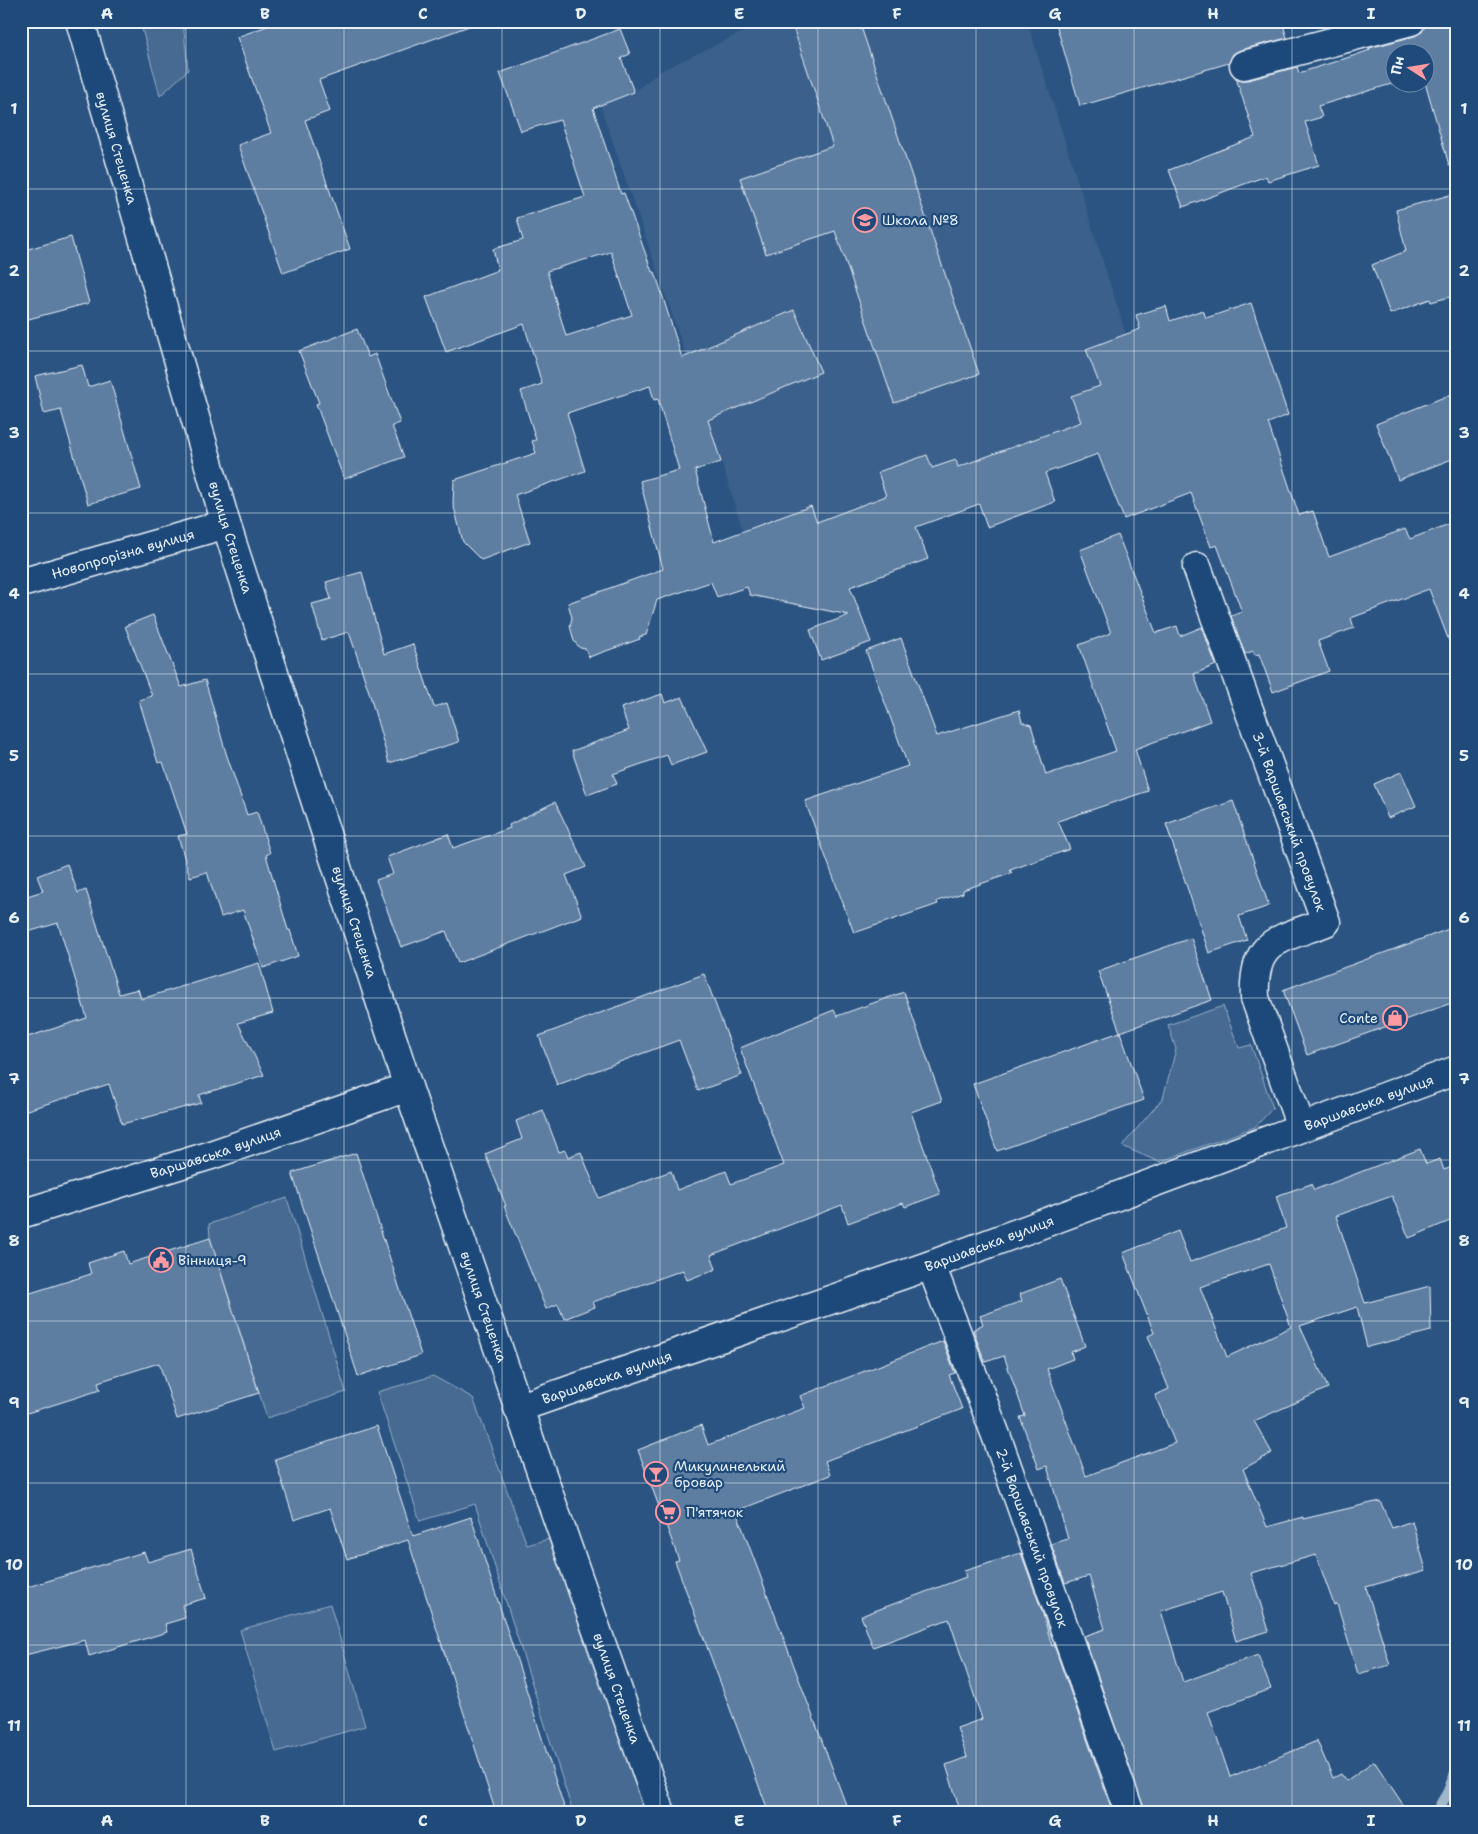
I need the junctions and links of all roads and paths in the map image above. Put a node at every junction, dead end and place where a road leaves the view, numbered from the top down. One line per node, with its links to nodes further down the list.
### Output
1 (80, 21): 4 (street, вулиця Стеценка)
2 (1411, 21): 3 (street)
3 (1244, 65)
4 (226, 524): 6 (street, Новопрорізна вулиця); 8 (street, вулиця Стеценка)
5 (1197, 567): 9 (street, 3-й Варшавський провулок)
6 (21, 583)
7 (1457, 1070): 9 (street, Варшавська вулиця)
8 (408, 1086): 10 (street, Варшавська вулиця); 12 (street, вулиця Стеценка)
9 (1301, 1127): 11 (street, Варшавська вулиця)
10 (21, 1214)
11 (931, 1265): 12 (street, Варшавська вулиця); 14 (street, 2-й Варшавський провулок)
12 (518, 1408): 13 (street, вулиця Стеценка)
13 (661, 1813)
14 (1130, 1813)

